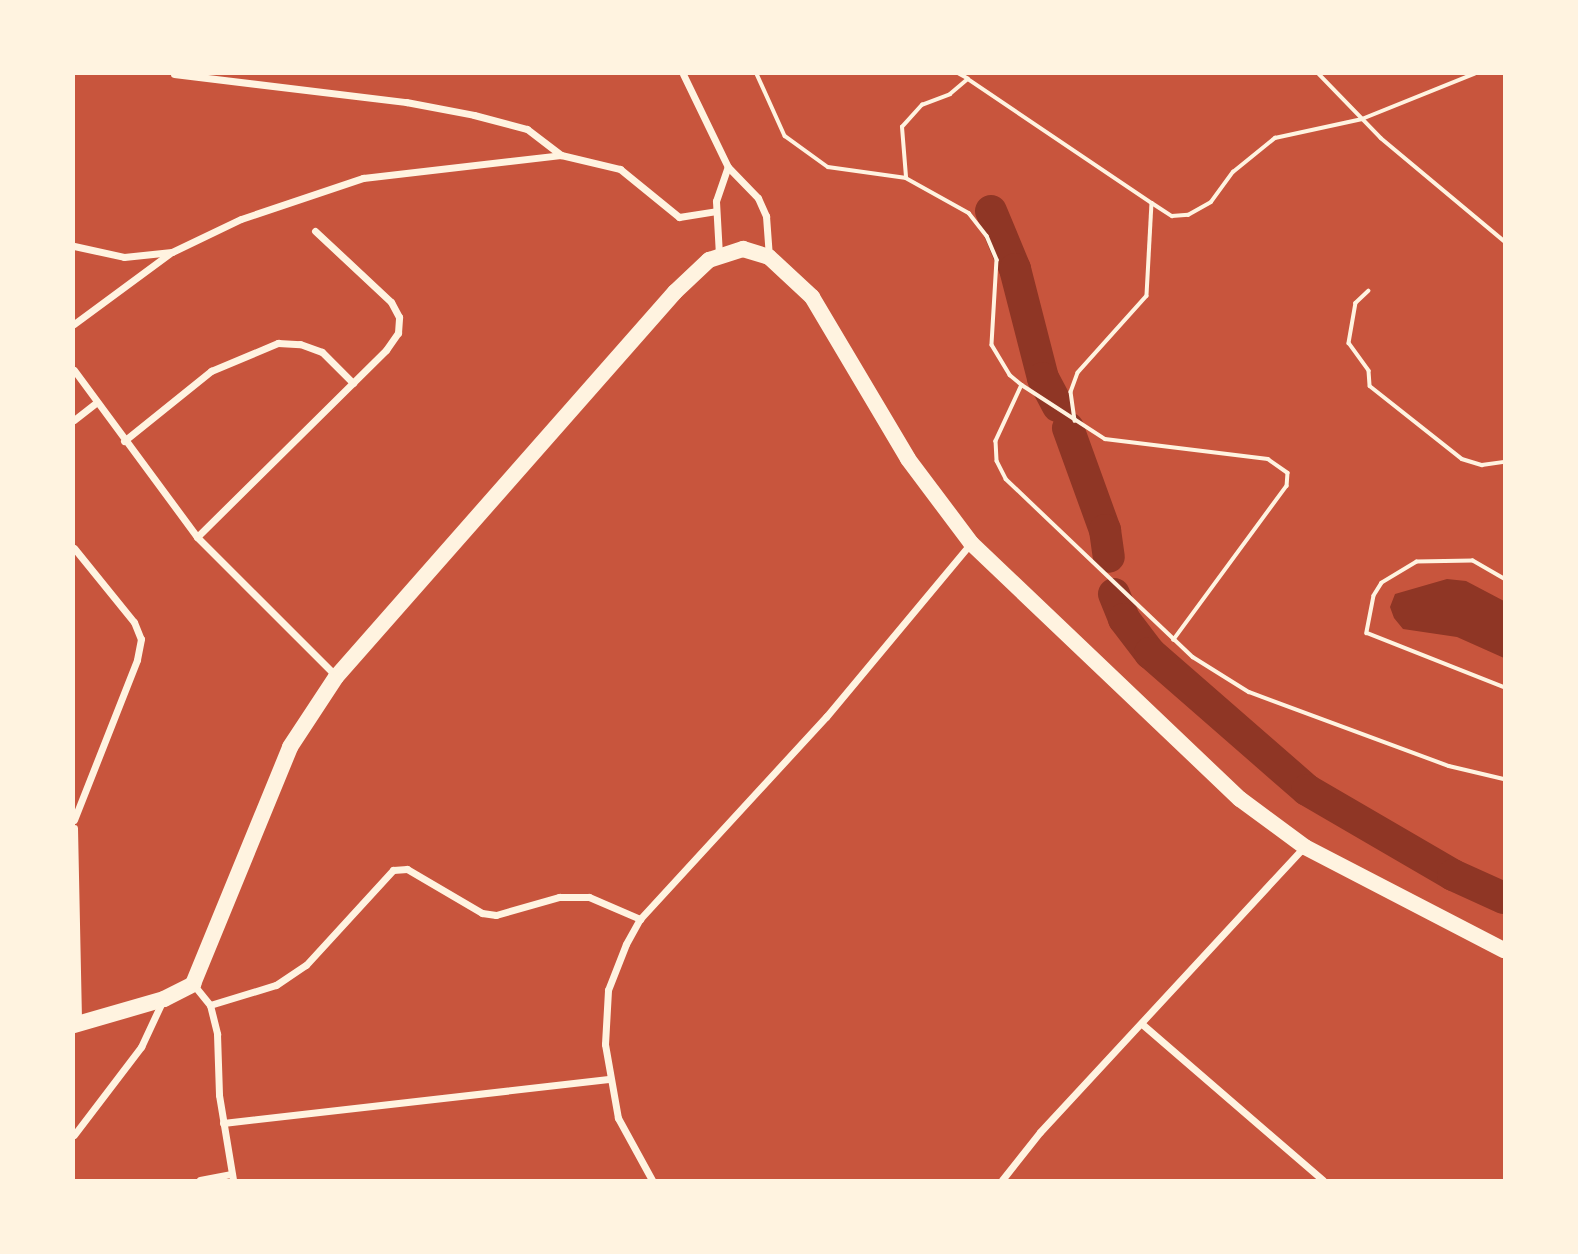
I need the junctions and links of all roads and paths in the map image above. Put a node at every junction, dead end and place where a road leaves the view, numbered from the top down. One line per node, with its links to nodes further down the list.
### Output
1 (174, 74): 9 (street)
2 (683, 74): 10 (street)
3 (757, 74): 11 (path)
4 (959, 74): 7 (path)
5 (1319, 74): 8 (path)
6 (1474, 74): 8 (path)
7 (968, 79): 11 (path); 12 (path)
8 (1362, 119): 12 (path); 15 (path)
9 (561, 155): 13 (street); 17 (street)
10 (728, 167): 13 (street); 19 (street)
11 (906, 178): 24 (path)
12 (1152, 203): 27 (path)
13 (715, 212): 18 (street)
14 (315, 231): 23 (street)
15 (1504, 241)
16 (74, 246): 17 (street)
17 (172, 252): 21 (street)
18 (719, 255): 19 (main road); 35 (main road)
19 (769, 257): 31 (main road)
20 (1369, 291): 29 (path)
21 (74, 324)
22 (74, 370): 25 (street)
23 (354, 383): 28 (street); 30 (street)
24 (1022, 385): 27 (path); 34 (path)
25 (96, 403): 26 (street); 28 (street)
26 (74, 420)
27 (1076, 423): 34 (path)
28 (124, 441): 30 (street)
29 (1504, 462)
30 (197, 537): 35 (street)
31 (971, 543): 40 (main road); 41 (street)
32 (74, 548): 38 (street)
33 (1504, 579): 36 (path)
34 (1174, 639): 37 (path)
35 (336, 677): 43 (main road)
36 (1504, 687)
37 (1504, 779)
38 (74, 820)
39 (74, 828): 46 (street)
40 (1305, 847): 42 (main road); 47 (street)
41 (640, 919): 45 (street); 48 (street)
42 (1504, 950)
43 (193, 984): 44 (main road); 45 (street)
44 (164, 999): 46 (main road); 50 (street)
45 (210, 1005): 49 (street)
46 (76, 1024)
47 (1142, 1024): 54 (street); 55 (street)
48 (609, 1079): 49 (street); 53 (street)
49 (223, 1124): 51 (street)
50 (74, 1135)
51 (232, 1177): 52 (street)
52 (200, 1181)
53 (652, 1181)
54 (1002, 1181)
55 (1323, 1181)

